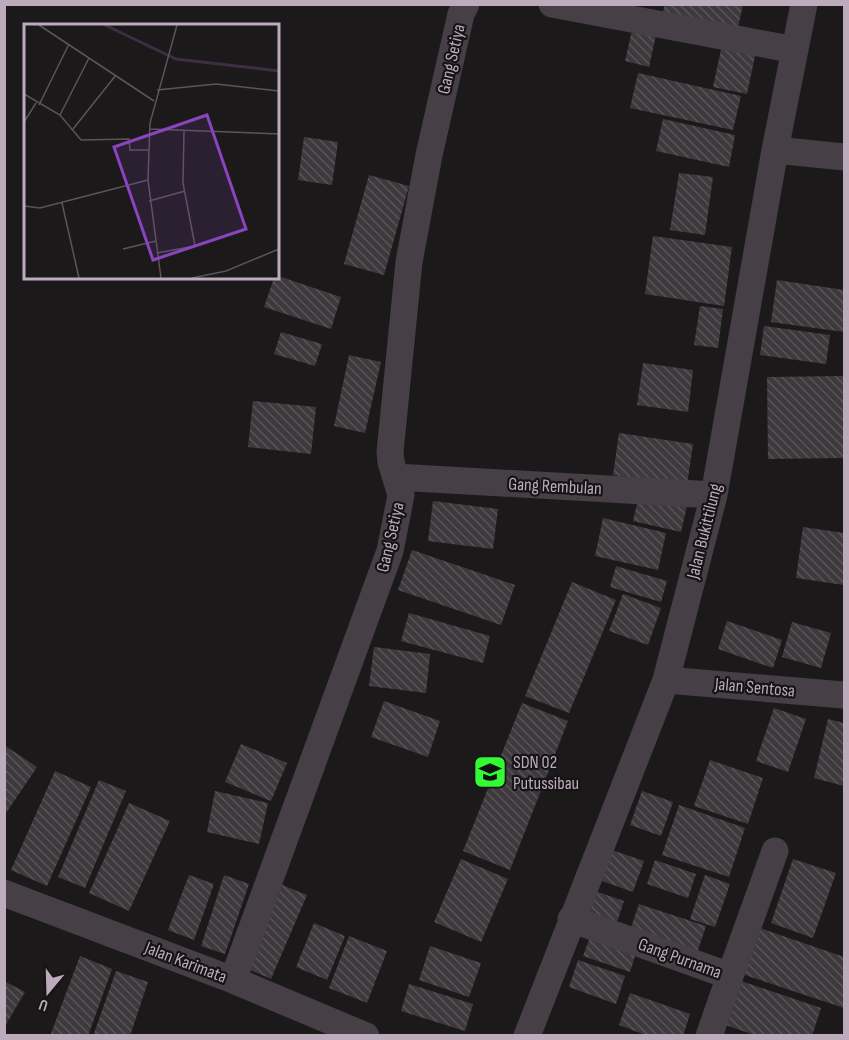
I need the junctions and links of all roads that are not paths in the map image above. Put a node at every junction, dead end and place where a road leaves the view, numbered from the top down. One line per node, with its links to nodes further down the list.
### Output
1 (466, 4): 7 (street, Gang Setiya)
2 (552, 4): 4 (street)
3 (804, 4): 4 (street, Jalan Bukittilung)
4 (795, 50): 5 (street, Jalan Bukittilung)
5 (775, 150): 6 (street); 8 (street, Jalan Bukittilung)
6 (844, 158)
7 (396, 477): 8 (street, Gang Rembulan); 15 (street, Gang Setiya)
8 (714, 495): 9 (street, Jalan Bukittilung)
9 (666, 680): 10 (street, Jalan Sentosa); 13 (street, Jalan Bukittilung)
10 (844, 695)
11 (775, 851): 14 (street)
12 (4, 893): 15 (street, Jalan Karimata)
13 (571, 920): 14 (street, Gang Purnama); 17 (street, Jalan Bukittilung)
14 (729, 976): 18 (street, Gang Purnama)
15 (233, 980): 16 (street, Jalan Karimata)
16 (366, 1035)
17 (527, 1035)
18 (709, 1035)

